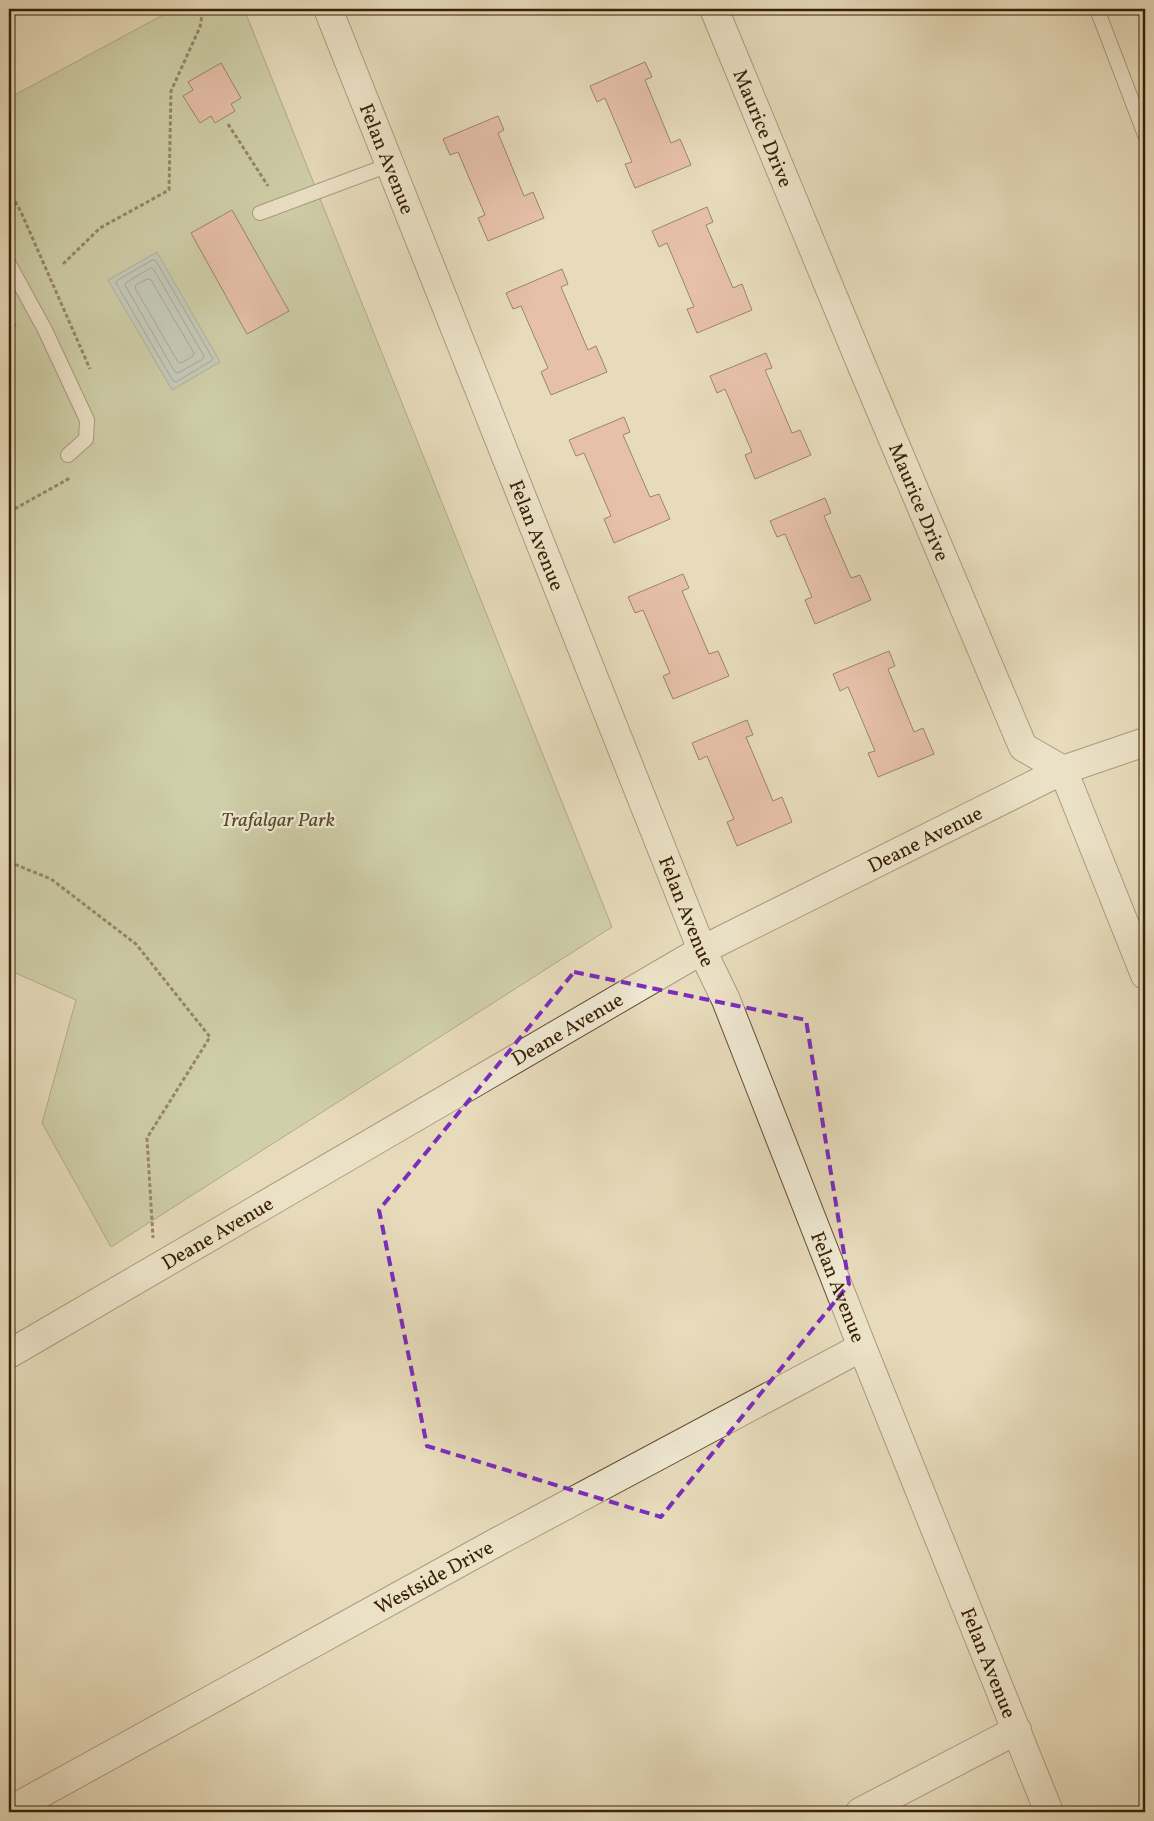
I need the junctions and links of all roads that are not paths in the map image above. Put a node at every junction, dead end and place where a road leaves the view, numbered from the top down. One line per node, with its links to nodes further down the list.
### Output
1 (328, 9): 5 (street, Felan Avenue)
2 (714, 9): 10 (street, Maurice Drive)
3 (1097, 9): 4 (lane)
4 (1145, 135)
5 (389, 164): 6 (lane); 11 (street, Felan Avenue)
6 (260, 213)
7 (9, 264): 8 (lane)
8 (68, 455)
9 (1145, 742): 10 (street, Deane Avenue)
10 (1063, 770): 11 (street, Deane Avenue); 12 (street)
11 (702, 950): 13 (street, Felan Avenue); 14 (street, Deane Avenue)
12 (1145, 974)
13 (862, 1347): 15 (street, Felan Avenue); 16 (street, Westside Drive)
14 (9, 1354)
15 (1017, 1730): 17 (street); 18 (street, Felan Avenue)
16 (9, 1811)
17 (860, 1812)
18 (1049, 1812)

